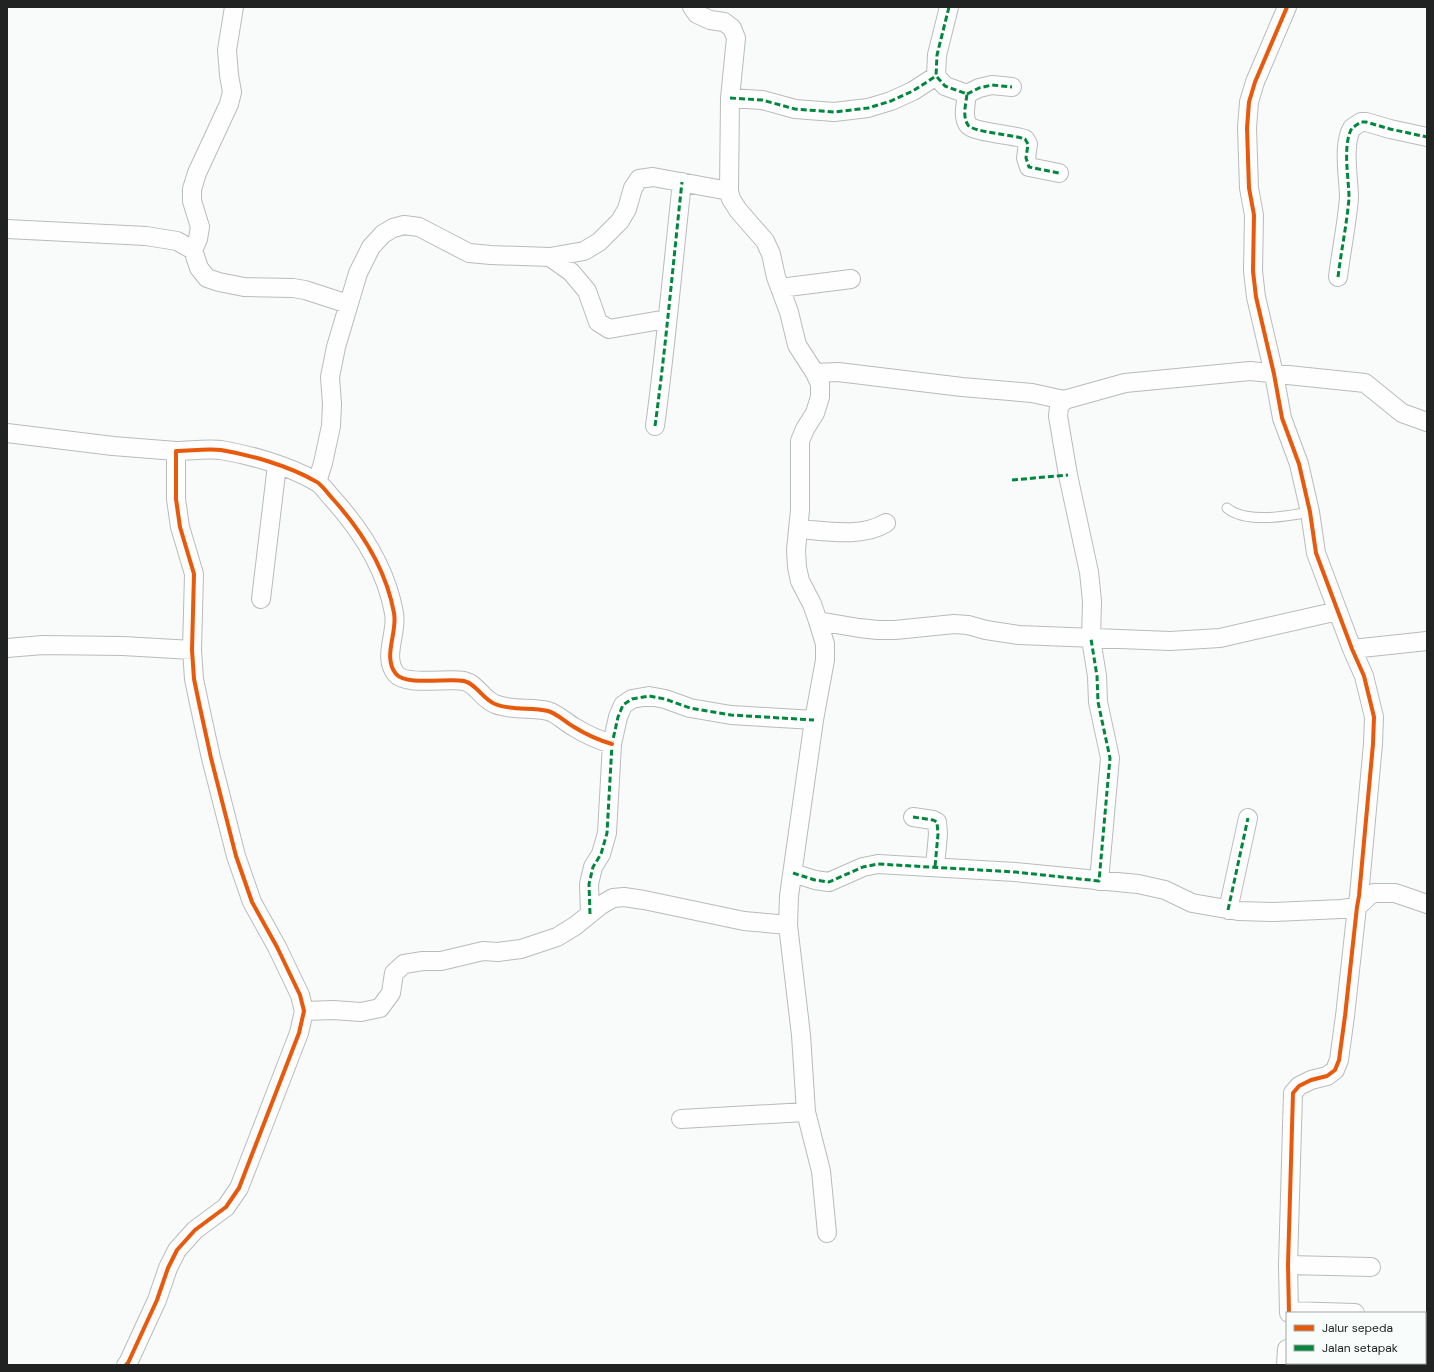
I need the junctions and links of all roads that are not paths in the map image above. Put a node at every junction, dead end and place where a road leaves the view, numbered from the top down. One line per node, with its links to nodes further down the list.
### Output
1 (234, 7): 14 (street)
2 (692, 7): 8 (street)
3 (949, 7): 5 (street)
4 (1287, 7): 22 (street)
5 (936, 76): 7 (street); 8 (street)
6 (1012, 87): 7 (street)
7 (967, 94): 10 (street)
8 (730, 98): 12 (street)
9 (1427, 137): 16 (street)
10 (1059, 173)
11 (682, 182): 12 (street); 15 (street); 20 (street)
12 (729, 191): 18 (street)
13 (7, 229): 14 (street)
14 (194, 250): 19 (street)
15 (550, 257): 19 (street); 20 (street)
16 (1338, 277)
17 (851, 279): 18 (street)
18 (780, 288): 21 (street)
19 (348, 304): 29 (street)
20 (667, 319): 25 (street)
21 (815, 373): 23 (street); 33 (street)
22 (1274, 374): 23 (street); 24 (street); 31 (street)
23 (1064, 400): 37 (street)
24 (1427, 422)
25 (655, 426)
26 (7, 433): 27 (street)
27 (176, 451): 28 (street); 41 (street)
28 (277, 465): 29 (street); 34 (street)
29 (317, 482): 43 (street)
30 (1227, 508): 31 (lane)
31 (1310, 512): 35 (street)
32 (886, 523): 33 (street)
33 (798, 529): 36 (street)
34 (261, 599)
35 (1338, 611): 37 (street); 40 (street)
36 (818, 621): 37 (street); 42 (street)
37 (1091, 639): 48 (street)
38 (1427, 641): 40 (street)
39 (7, 648): 41 (street)
40 (1352, 649): 50 (street)
41 (192, 650): 54 (street)
42 (814, 720): 43 (street); 47 (street)
43 (612, 744): 52 (street)
44 (913, 817): 46 (street)
45 (1248, 818): 51 (street)
46 (935, 867): 47 (street); 48 (street)
47 (793, 873): 53 (street)
48 (1099, 881): 51 (street)
49 (1427, 904): 50 (street)
50 (1357, 907): 51 (street); 58 (street)
51 (1228, 910)
52 (590, 914): 53 (street); 54 (street)
53 (788, 925): 55 (street)
54 (304, 1011): 61 (street)
55 (806, 1112): 56 (street); 57 (street)
56 (681, 1119)
57 (827, 1233)
58 (1288, 1265): 59 (street); 60 (street)
59 (1370, 1267)
60 (1289, 1312)
61 (128, 1364)

